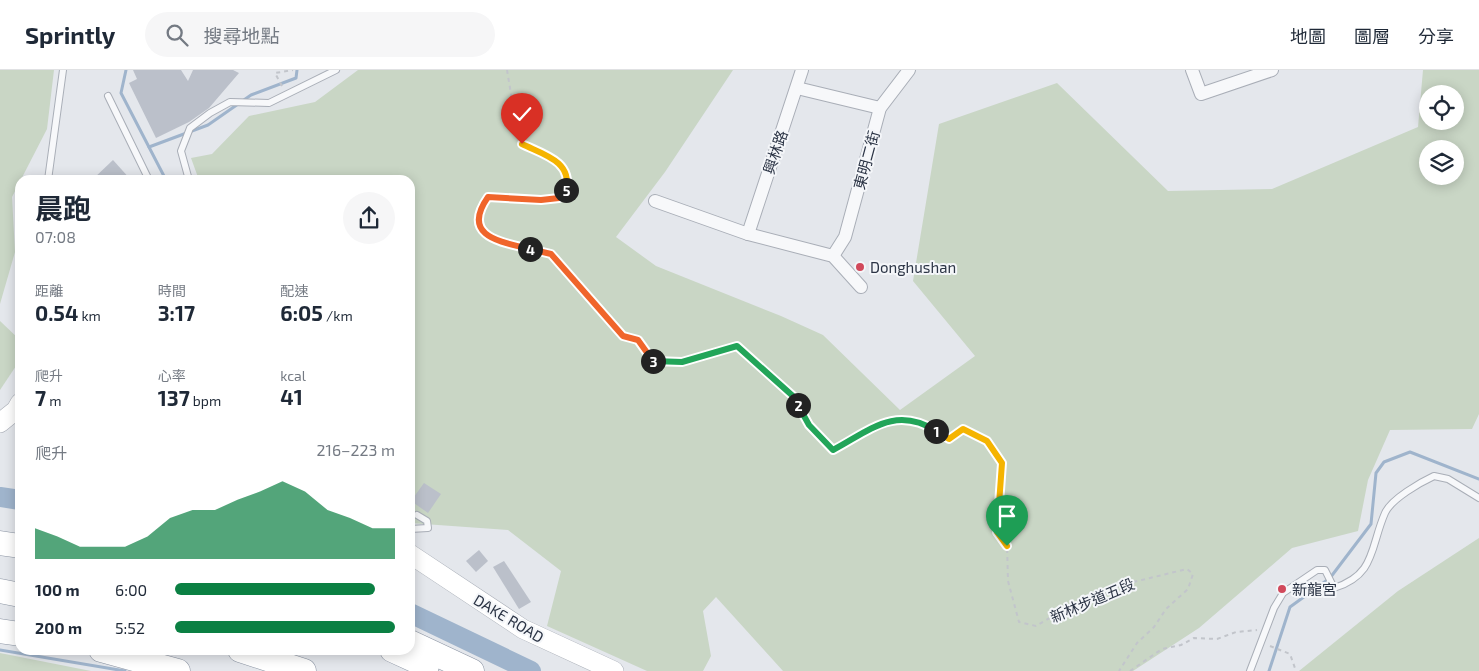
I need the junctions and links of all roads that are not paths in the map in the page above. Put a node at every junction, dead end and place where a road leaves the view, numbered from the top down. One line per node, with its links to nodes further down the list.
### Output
1 (62, 70): 10 (lane)
2 (336, 70): 12 (lane)
3 (802, 70): 7 (street, 興林路)
4 (909, 70): 9 (street, 東明二街)
5 (1192, 70): 6 (street)
6 (1272, 70)
7 (797, 88): 9 (street); 14 (street, 興林路)
8 (108, 96): 11 (lane)
9 (880, 108): 15 (street, 東明二街)
10 (49, 175)
11 (147, 175)
12 (188, 175)
13 (655, 201): 14 (street)
14 (748, 234): 15 (street)
15 (833, 256): 16 (street)
16 (861, 287)
17 (15, 411): 18 (street)
18 (0, 423)
19 (1479, 498): 40 (lane)
20 (417, 514): 22 (lane)
21 (0, 528): 23 (highway)
22 (415, 529)
23 (15, 530)
24 (0, 542): 25 (highway)
25 (15, 545)
26 (415, 557): 39 (street, DAKE ROAD)
27 (0, 592): 28 (highway)
28 (15, 594)
29 (0, 631): 30 (highway)
30 (15, 633)
31 (415, 644): 38 (highway)
32 (119, 655): 35 (highway)
33 (255, 655): 36 (highway)
34 (403, 655): 37 (highway)
35 (178, 671)
36 (304, 671)
37 (438, 671)
38 (472, 671)
39 (614, 671)
40 (1250, 671)

